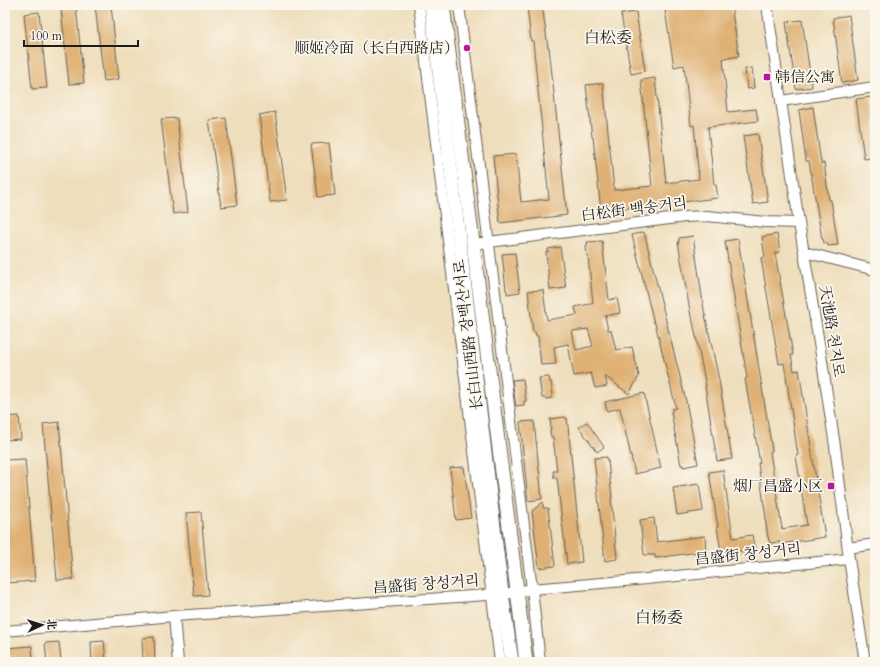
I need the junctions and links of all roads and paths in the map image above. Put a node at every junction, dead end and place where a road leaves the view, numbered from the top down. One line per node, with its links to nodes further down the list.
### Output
1 (419, 5): 18 (street, 长白山西路 장백산서로)
2 (431, 5): 18 (main road, 长白山西路 장백산서로)
3 (443, 5): 10 (main road, 长白山西路 장백산서로)
4 (460, 5): 9 (street)
5 (767, 5): 7 (street, 天池路 천지로)
6 (875, 87): 7 (street)
7 (781, 100): 8 (street, 天池路 천지로)
8 (799, 223): 9 (street, 白松街 백송거리); 11 (street, 天池路 천지로)
9 (490, 241): 10 (street, 白松街 백송거리); 16 (street)
10 (473, 244): 17 (main road, 长白山西路 장백산서로)
11 (804, 252): 12 (street); 14 (street, 天池路 천지로)
12 (875, 270)
13 (875, 544): 14 (street)
14 (848, 548): 15 (street, 天池路 천지로)
15 (849, 559): 16 (street, 昌盛街 창성거리); 26 (street, 天池路 천지로)
16 (532, 589): 17 (street, 昌盛街 창성거리); 25 (street)
17 (517, 592): 18 (street, 昌盛街 창성거리); 24 (main road, 长白山西路 장백산서로)
18 (497, 594): 19 (street, 昌盛街 창성거리); 22 (street, 长白山西路 장백산서로); 23 (main road, 长白山西路 장백산서로)
19 (174, 616): 20 (street, 昌盛街 창성거리); 21 (street)
20 (5, 631)
21 (178, 662)
22 (500, 662)
23 (512, 662)
24 (526, 662)
25 (540, 662)
26 (865, 662)

